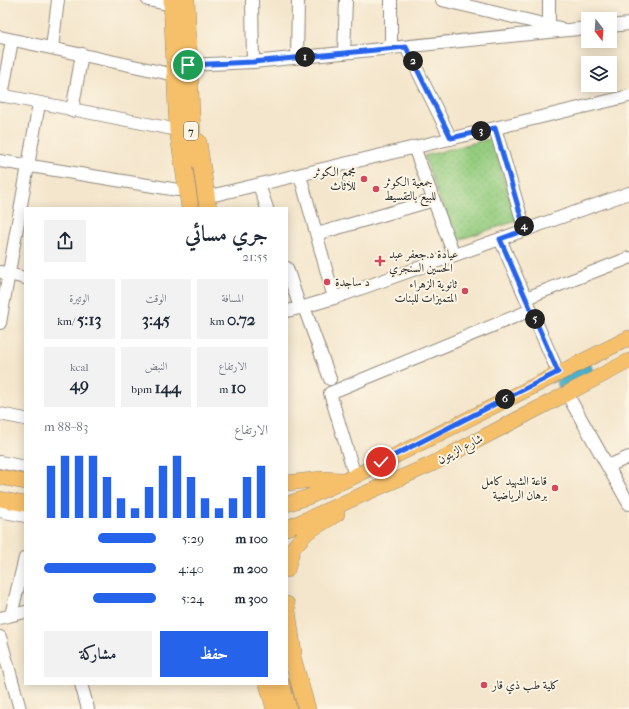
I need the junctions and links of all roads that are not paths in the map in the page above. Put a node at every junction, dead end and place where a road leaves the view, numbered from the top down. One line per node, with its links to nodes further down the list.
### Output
1 (58, 0): 19 (street)
2 (148, 0): 9 (street)
3 (252, 0): 24 (street)
4 (298, 0): 23 (street)
5 (346, 0): 21 (street)
6 (391, 0): 20 (street)
7 (442, 0): 10 (street)
8 (549, 0): 13 (street)
9 (176, 2): 25 (highway, 7)
10 (480, 4): 13 (street)
11 (629, 24): 12 (street)
12 (617, 25)
13 (549, 26): 15 (street)
14 (581, 29): 15 (street)
15 (569, 30): 18 (street)
16 (0, 37): 17 (street)
17 (12, 40): 19 (street); 26 (street)
18 (406, 47): 20 (street); 33 (street)
19 (52, 48): 22 (street)
20 (390, 48): 21 (street)
21 (344, 53): 23 (street)
22 (82, 54): 25 (street); 30 (street)
23 (297, 58): 24 (street)
24 (253, 62): 25 (street)
25 (181, 70): 28 (highway, 7); 32 (highway, 7)
26 (1, 96): 29 (street)
27 (629, 96): 31 (street)
28 (190, 99): 36 (highway, 7); 43 (highway)
29 (39, 104): 30 (street); 37 (street)
30 (72, 111): 32 (street)
31 (495, 128): 33 (street); 47 (street)
32 (178, 132): 36 (highway, 7); 40 (highway)
33 (451, 138): 34 (street)
34 (414, 147): 38 (street); 42 (street)
35 (0, 161): 37 (street)
36 (189, 164): 43 (highway, 7); 45 (highway, 7)
37 (27, 166): 40 (street); 53 (street)
38 (300, 175): 39 (street); 48 (street)
39 (259, 185): 43 (street); 46 (street)
40 (178, 190): 44 (highway)
41 (629, 193): 47 (street)
42 (434, 200): 48 (street); 50 (street)
43 (205, 204)
44 (181, 207)
45 (190, 207)
46 (266, 207)
47 (525, 230): 49 (street)
48 (317, 234): 55 (street)
49 (500, 239): 50 (street); 56 (street)
50 (454, 255): 55 (street)
51 (629, 258): 56 (street)
52 (288, 271): 57 (street)
53 (4, 273): 54 (street); 60 (street)
54 (24, 278)
55 (334, 298): 57 (street)
56 (526, 298): 58 (street)
57 (302, 307): 59 (street); 67 (street)
58 (531, 310): 65 (street); 77 (street)
59 (288, 312)
60 (0, 323)
61 (628, 338): 62 (main road, شارع الزيتون); 63 (main road)
62 (588, 358): 65 (main road, شارع الزيتون); 66 (main road)
63 (629, 358)
64 (629, 361): 66 (main road, شارع الزيتون)
65 (558, 372): 77 (main road, شارع الزيتون)
66 (598, 377): 68 (main road, شارع الزيتون)
67 (330, 379)
68 (567, 394): 73 (main road, شارع الزيتون); 74 (street)
69 (0, 414): 70 (street)
70 (24, 419)
71 (629, 457): 74 (street)
72 (0, 462): 75 (street)
73 (432, 464): 86 (main road, شارع الزيتون); 88 (main road)
74 (608, 466): 81 (street)
75 (24, 467)
76 (0, 477): 78 (main road)
77 (350, 478): 79 (main road); 83 (main road, شارع الزيتون)
78 (24, 482)
79 (288, 483)
80 (0, 499): 82 (main road)
81 (629, 503)
82 (24, 504)
83 (288, 504)
84 (0, 511): 85 (street)
85 (24, 516)
86 (288, 528)
87 (24, 561): 91 (street)
88 (288, 566)
89 (288, 610): 96 (main road)
90 (24, 612): 91 (street)
91 (6, 617)
92 (0, 637): 95 (street)
93 (288, 642): 96 (highway)
94 (288, 673): 104 (highway)
95 (5, 675): 100 (street)
96 (299, 681): 105 (highway)
97 (81, 685): 101 (street)
98 (268, 685): 102 (highway)
99 (282, 685): 103 (highway)
100 (20, 709)
101 (88, 709)
102 (275, 709)
103 (288, 709)
104 (298, 709)
105 (307, 709)

